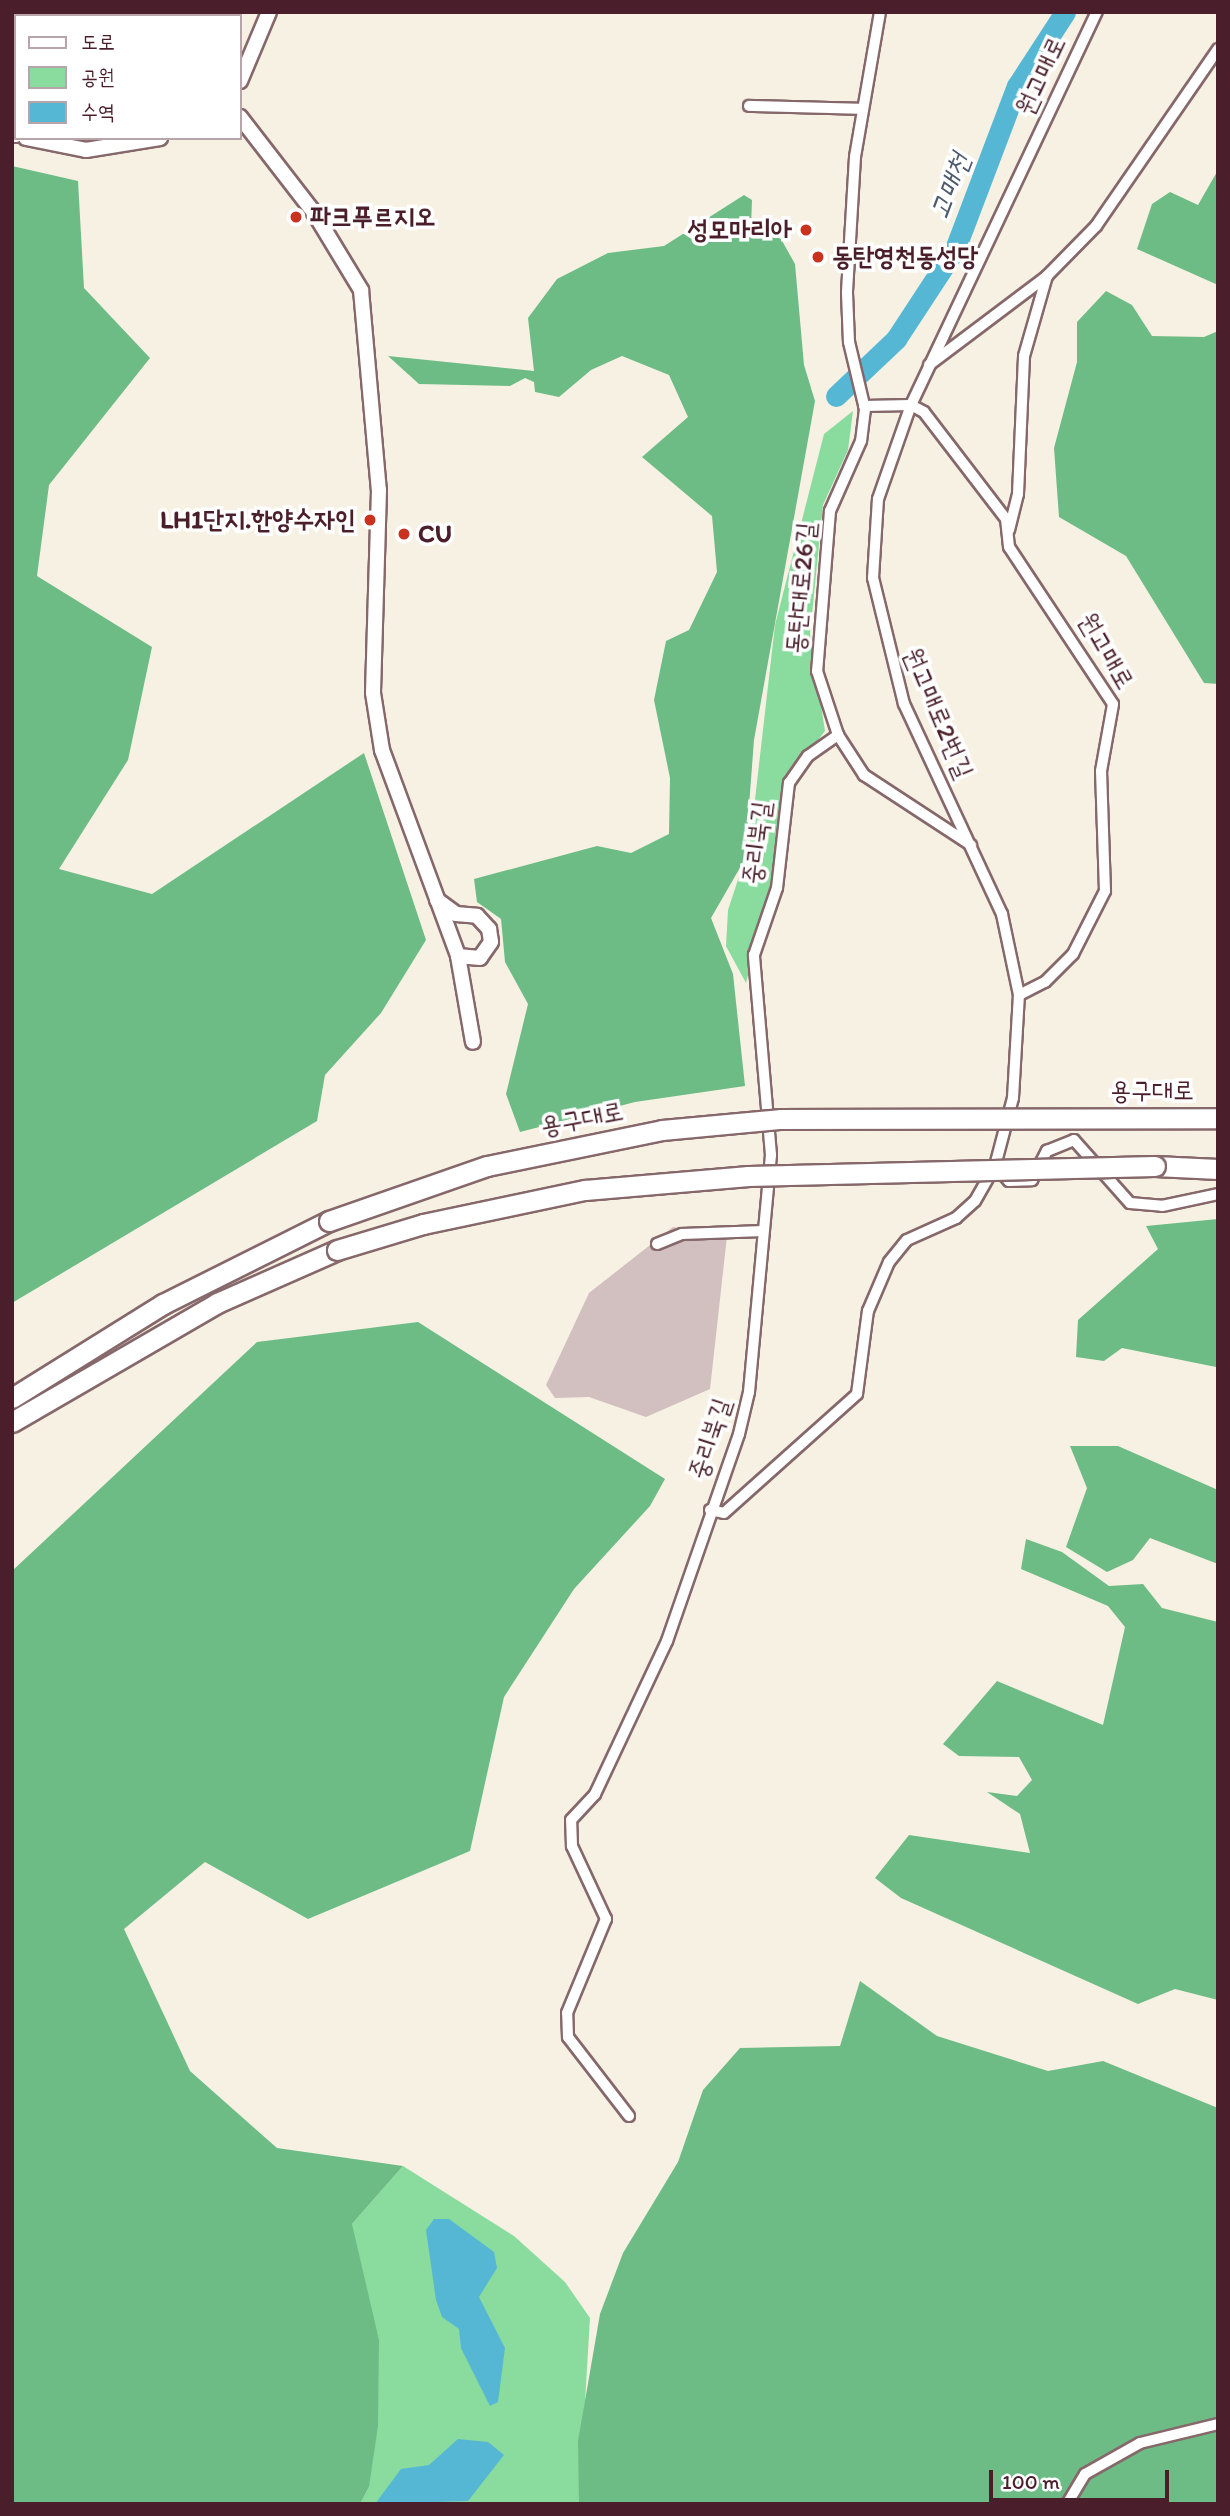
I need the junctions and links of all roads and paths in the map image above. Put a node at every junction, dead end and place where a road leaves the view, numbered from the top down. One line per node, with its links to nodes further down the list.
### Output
1 (269, 12): 5 (street)
2 (880, 12): 7 (street)
3 (1097, 12): 12 (street, 원고매로)
4 (1218, 49): 11 (street)
5 (242, 76)
6 (748, 106): 7 (street)
7 (863, 109): 13 (street, 동탄대로26길)
8 (242, 120): 18 (street)
9 (36, 140): 10 (street)
10 (148, 140)
11 (1047, 275): 12 (street); 15 (street)
12 (927, 366): 14 (street, 원고매로)
13 (864, 403): 14 (street); 16 (street, 동탄대로26길)
14 (911, 405): 15 (street, 원고매로); 17 (street, 원고매로2번길)
15 (1009, 530): 20 (street, 원고매로)
16 (838, 735): 17 (street, 동탄대로26길); 26 (street, 중리북길)
17 (971, 845): 20 (street, 원고매로2번길)
18 (435, 899): 19 (street); 19 (street)
19 (457, 956): 21 (street)
20 (1019, 995): 23 (street)
21 (473, 1042)
22 (1218, 1118): 28 (highway, 용구대로, bridge)
23 (995, 1166): 25 (street); 30 (street)
24 (1218, 1169): 29 (highway, bridge)
25 (1218, 1194)
26 (763, 1231): 27 (street); 30 (street, 중리북길)
27 (657, 1244)
28 (12, 1398)
29 (12, 1422)
30 (710, 1510): 31 (street, 중리북길)
31 (629, 2116)
32 (1218, 2424): 33 (street)
33 (1067, 2504)

